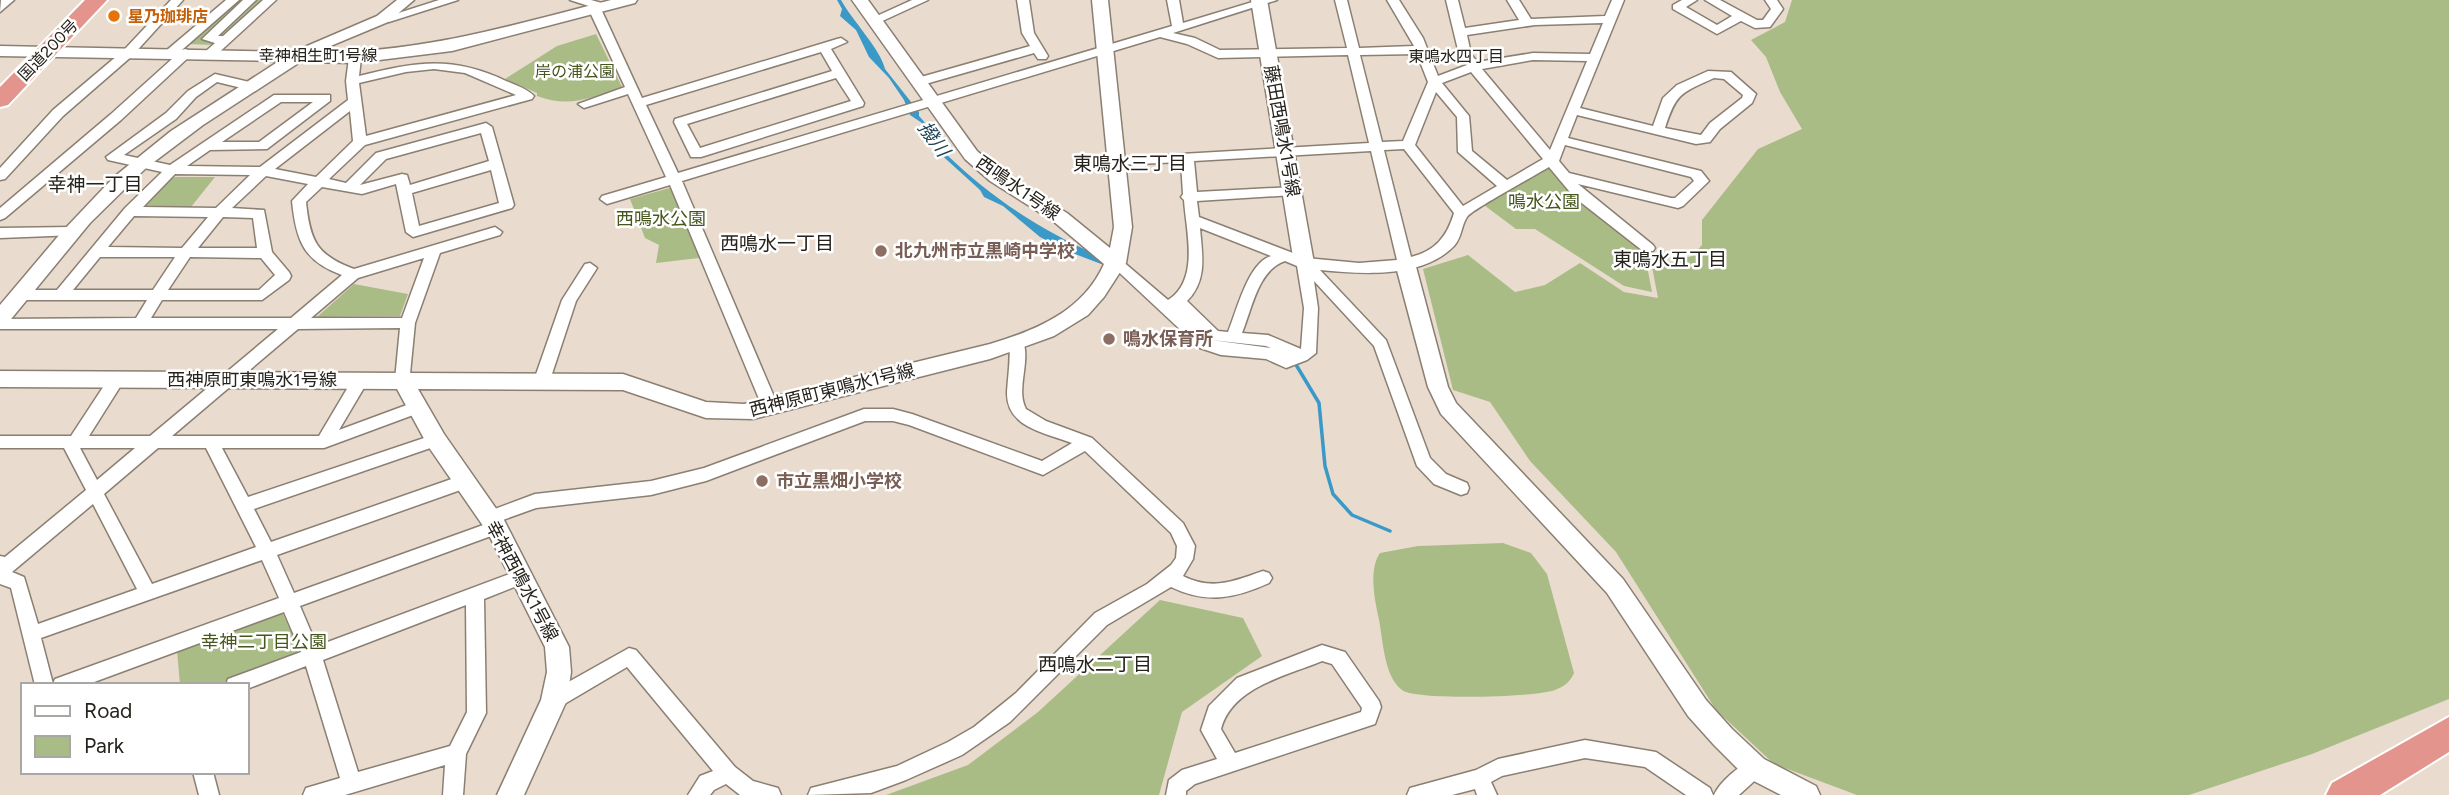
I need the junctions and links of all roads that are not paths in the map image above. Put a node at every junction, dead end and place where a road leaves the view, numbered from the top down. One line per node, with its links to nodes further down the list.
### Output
1 (8, 0): 26 (street)
2 (86, 0): 44 (highway, 国道200号)
3 (97, 0): 44 (highway, 国道200号)
4 (177, 0): 45 (street)
5 (233, 0): 47 (street)
6 (250, 0): 36 (street)
7 (270, 0): 36 (street)
8 (406, 0): 29 (street)
9 (452, 0): 29 (street)
10 (576, 0): 27 (street)
11 (629, 0): 27 (street, 幸神相生町1号線)
12 (860, 0): 30 (street, 西鳴水1号線)
13 (922, 0): 30 (street)
14 (1023, 0): 39 (street)
15 (1100, 0): 40 (street, 西神原町東鳴水1号線)
16 (1173, 0): 33 (street)
17 (1340, 0): 41 (street)
18 (1392, 0): 42 (street)
19 (1452, 0): 35 (street)
20 (1513, 0): 32 (street)
21 (1618, 0): 31 (street)
22 (1691, 0): 28 (street)
23 (1711, 0): 28 (street)
24 (1771, 0): 28 (street)
25 (1263, 1): 33 (street); 46 (street, 藤田西鳴水1号線)
26 (0, 8)
27 (600, 9): 50 (street, 幸神相生町1号線); 60 (street)
28 (1741, 16)
29 (389, 18): 49 (street)
30 (874, 20): 56 (street, 西鳴水1号線)
31 (1610, 20): 32 (street); 51 (street)
32 (1528, 24): 35 (street)
33 (1178, 27): 34 (street)
34 (1157, 33): 40 (street); 46 (street)
35 (1459, 33): 53 (street)
36 (226, 40): 48 (street)
37 (841, 42): 38 (street)
38 (824, 47): 54 (street); 64 (street)
39 (1037, 48): 52 (street); 56 (street)
40 (1106, 50): 52 (street); 78 (street, 西神原町東鳴水1号線)
41 (1354, 50): 42 (street); 46 (street); 71 (street)
42 (1420, 50): 57 (street)
43 (0, 51): 44 (street, 幸神相生町1号線)
44 (42, 51): 45 (street, 幸神相生町1号線); 59 (highway, 国道200号); 61 (highway, 国道200号)
45 (128, 52): 47 (street, 幸神相生町1号線); 83 (street)
46 (1268, 52): 75 (street, 藤田西鳴水1号線)
47 (178, 53): 48 (street, 幸神相生町1号線); 96 (street)
48 (210, 54): 49 (street, 幸神相生町1号線)
49 (299, 55): 50 (street, 幸神相生町1号線); 58 (street)
50 (355, 58): 55 (street)
51 (1595, 58): 53 (street); 66 (street)
52 (1049, 67): 63 (street)
53 (1475, 68): 57 (street); 77 (street)
54 (839, 73): 67 (street); 67 (street)
55 (352, 81): 62 (street); 70 (street)
56 (918, 82): 63 (street, 西鳴水1号線)
57 (1434, 82): 72 (street); 87 (street)
58 (254, 87): 79 (street); 79 (street)
59 (0, 88)
60 (631, 89): 64 (street); 65 (street)
61 (0, 100)
62 (354, 102): 70 (street); 82 (street)
63 (930, 102): 74 (street); 109 (street, 西鳴水1号線)
64 (638, 103): 85 (street)
65 (584, 104)
66 (1572, 110): 68 (street); 69 (street)
67 (773, 130): 74 (street)
68 (1657, 130): 68 (street)
69 (1560, 140): 77 (street); 84 (street)
70 (360, 142): 86 (street)
71 (1375, 145): 72 (street); 75 (street); 111 (street)
72 (1408, 145): 95 (street)
73 (205, 146): 73 (street); 81 (street)
74 (782, 148): 85 (street)
75 (1286, 150): 76 (street); 90 (street, 藤田西鳴水1号線)
76 (1187, 156): 78 (street); 91 (street)
77 (1553, 159): 84 (street); 87 (street)
78 (1117, 161): 109 (street, 西神原町東鳴水1号線)
79 (141, 163): 81 (street); 99 (street)
80 (495, 164): 88 (street); 89 (street); 97 (street)
81 (172, 170): 82 (street); 93 (street)
82 (263, 171): 86 (street); 94 (street)
83 (0, 176)
84 (1563, 176): 103 (street)
85 (674, 179): 92 (street); 131 (street)
86 (318, 183): 88 (street); 113 (street)
87 (1505, 186): 95 (street)
88 (349, 188): 89 (street)
89 (405, 191): 97 (street)
90 (1293, 191): 91 (street); 110 (street, 藤田西鳴水1号線)
91 (1188, 197): 98 (street)
92 (607, 199)
93 (130, 211): 94 (street); 105 (street)
94 (220, 212): 106 (street); 107 (street)
95 (1461, 213): 111 (street)
96 (0, 215)
97 (461, 218): 102 (street)
98 (1190, 219): 108 (street); 117 (street)
99 (72, 232): 101 (street); 114 (street)
100 (495, 232): 102 (street)
101 (0, 233)
102 (465, 240): 104 (street)
103 (1648, 248)
104 (434, 250): 113 (street); 119 (street)
105 (97, 252): 106 (street); 115 (street)
106 (190, 252): 107 (street); 116 (street)
107 (265, 253): 116 (street)
108 (1285, 256): 110 (street); 122 (street)
109 (1116, 262): 117 (street); 123 (street, 西神原町東鳴水1号線)
110 (1304, 263): 111 (street); 124 (street); 141 (street)
111 (1405, 263): 162 (street)
112 (590, 268): 130 (street)
113 (353, 274): 121 (street)
114 (19, 295): 115 (street); 118 (street)
115 (61, 295): 116 (street)
116 (156, 296): 120 (street)
117 (1172, 304): 122 (street); 124 (street)
118 (0, 321): 120 (street)
119 (408, 323): 121 (street); 128 (street)
120 (140, 324): 121 (street)
121 (295, 324): 127 (street)
122 (1233, 338): 124 (street)
123 (1017, 342): 131 (street, 西神原町東鳴水1号線); 139 (street)
124 (1295, 358)
125 (0, 379): 126 (street, 西神原町東鳴水1号線)
126 (117, 379): 127 (street, 西神原町東鳴水1号線); 134 (street)
127 (231, 380): 129 (street, 西神原町東鳴水1号線); 136 (street)
128 (403, 380): 129 (street, 西神原町東鳴水1号線); 130 (street, 西神原町東鳴水1号線); 132 (street, 幸神西鳴水1号線)
129 (360, 381): 138 (street)
130 (541, 383): 131 (street, 西神原町東鳴水1号線)
131 (770, 406)
132 (418, 407): 133 (street, 幸神西鳴水1号線); 138 (street)
133 (436, 439): 140 (street, 幸神西鳴水1号線); 143 (street)
134 (76, 441): 135 (street); 136 (street); 142 (street)
135 (0, 442)
136 (157, 442): 137 (street); 142 (street)
137 (211, 442): 138 (street); 143 (street)
138 (324, 442)
139 (1086, 442): 144 (street); 148 (street)
140 (463, 482): 144 (street, 幸神西鳴水1号線); 145 (street)
141 (1461, 488)
142 (96, 493): 146 (street); 150 (street)
143 (242, 506): 145 (street)
144 (493, 522): 147 (street, 幸神西鳴水1号線); 152 (street)
145 (268, 553): 150 (street); 152 (street)
146 (1, 574): 153 (street)
147 (521, 577): 151 (street); 158 (street, 幸神西鳴水1号線)
148 (1170, 578): 149 (street); 173 (street)
149 (1263, 578)
150 (148, 593): 153 (street)
151 (475, 594): 154 (street); 160 (street)
152 (289, 603): 154 (street); 156 (street)
153 (31, 634): 155 (street)
154 (312, 655): 157 (street); 165 (street)
155 (43, 683)
156 (68, 683)
157 (240, 683)
158 (554, 700): 164 (street); 170 (street, 幸神西鳴水1号線)
159 (2449, 733): 179 (highway)
160 (456, 753): 165 (street); 169 (street)
161 (1229, 762): 161 (street); 174 (street)
162 (1755, 768): 177 (street); 178 (street)
163 (204, 774): 167 (street)
164 (728, 774): 171 (street); 172 (street)
165 (352, 783): 168 (street)
166 (1483, 787): 175 (street); 176 (street)
167 (209, 795)
168 (313, 795)
169 (453, 795)
170 (510, 795)
171 (698, 795)
172 (771, 795)
173 (818, 795)
174 (1176, 795)
175 (1417, 795)
176 (1703, 795)
177 (1724, 795)
178 (1807, 795)
179 (2344, 795)

